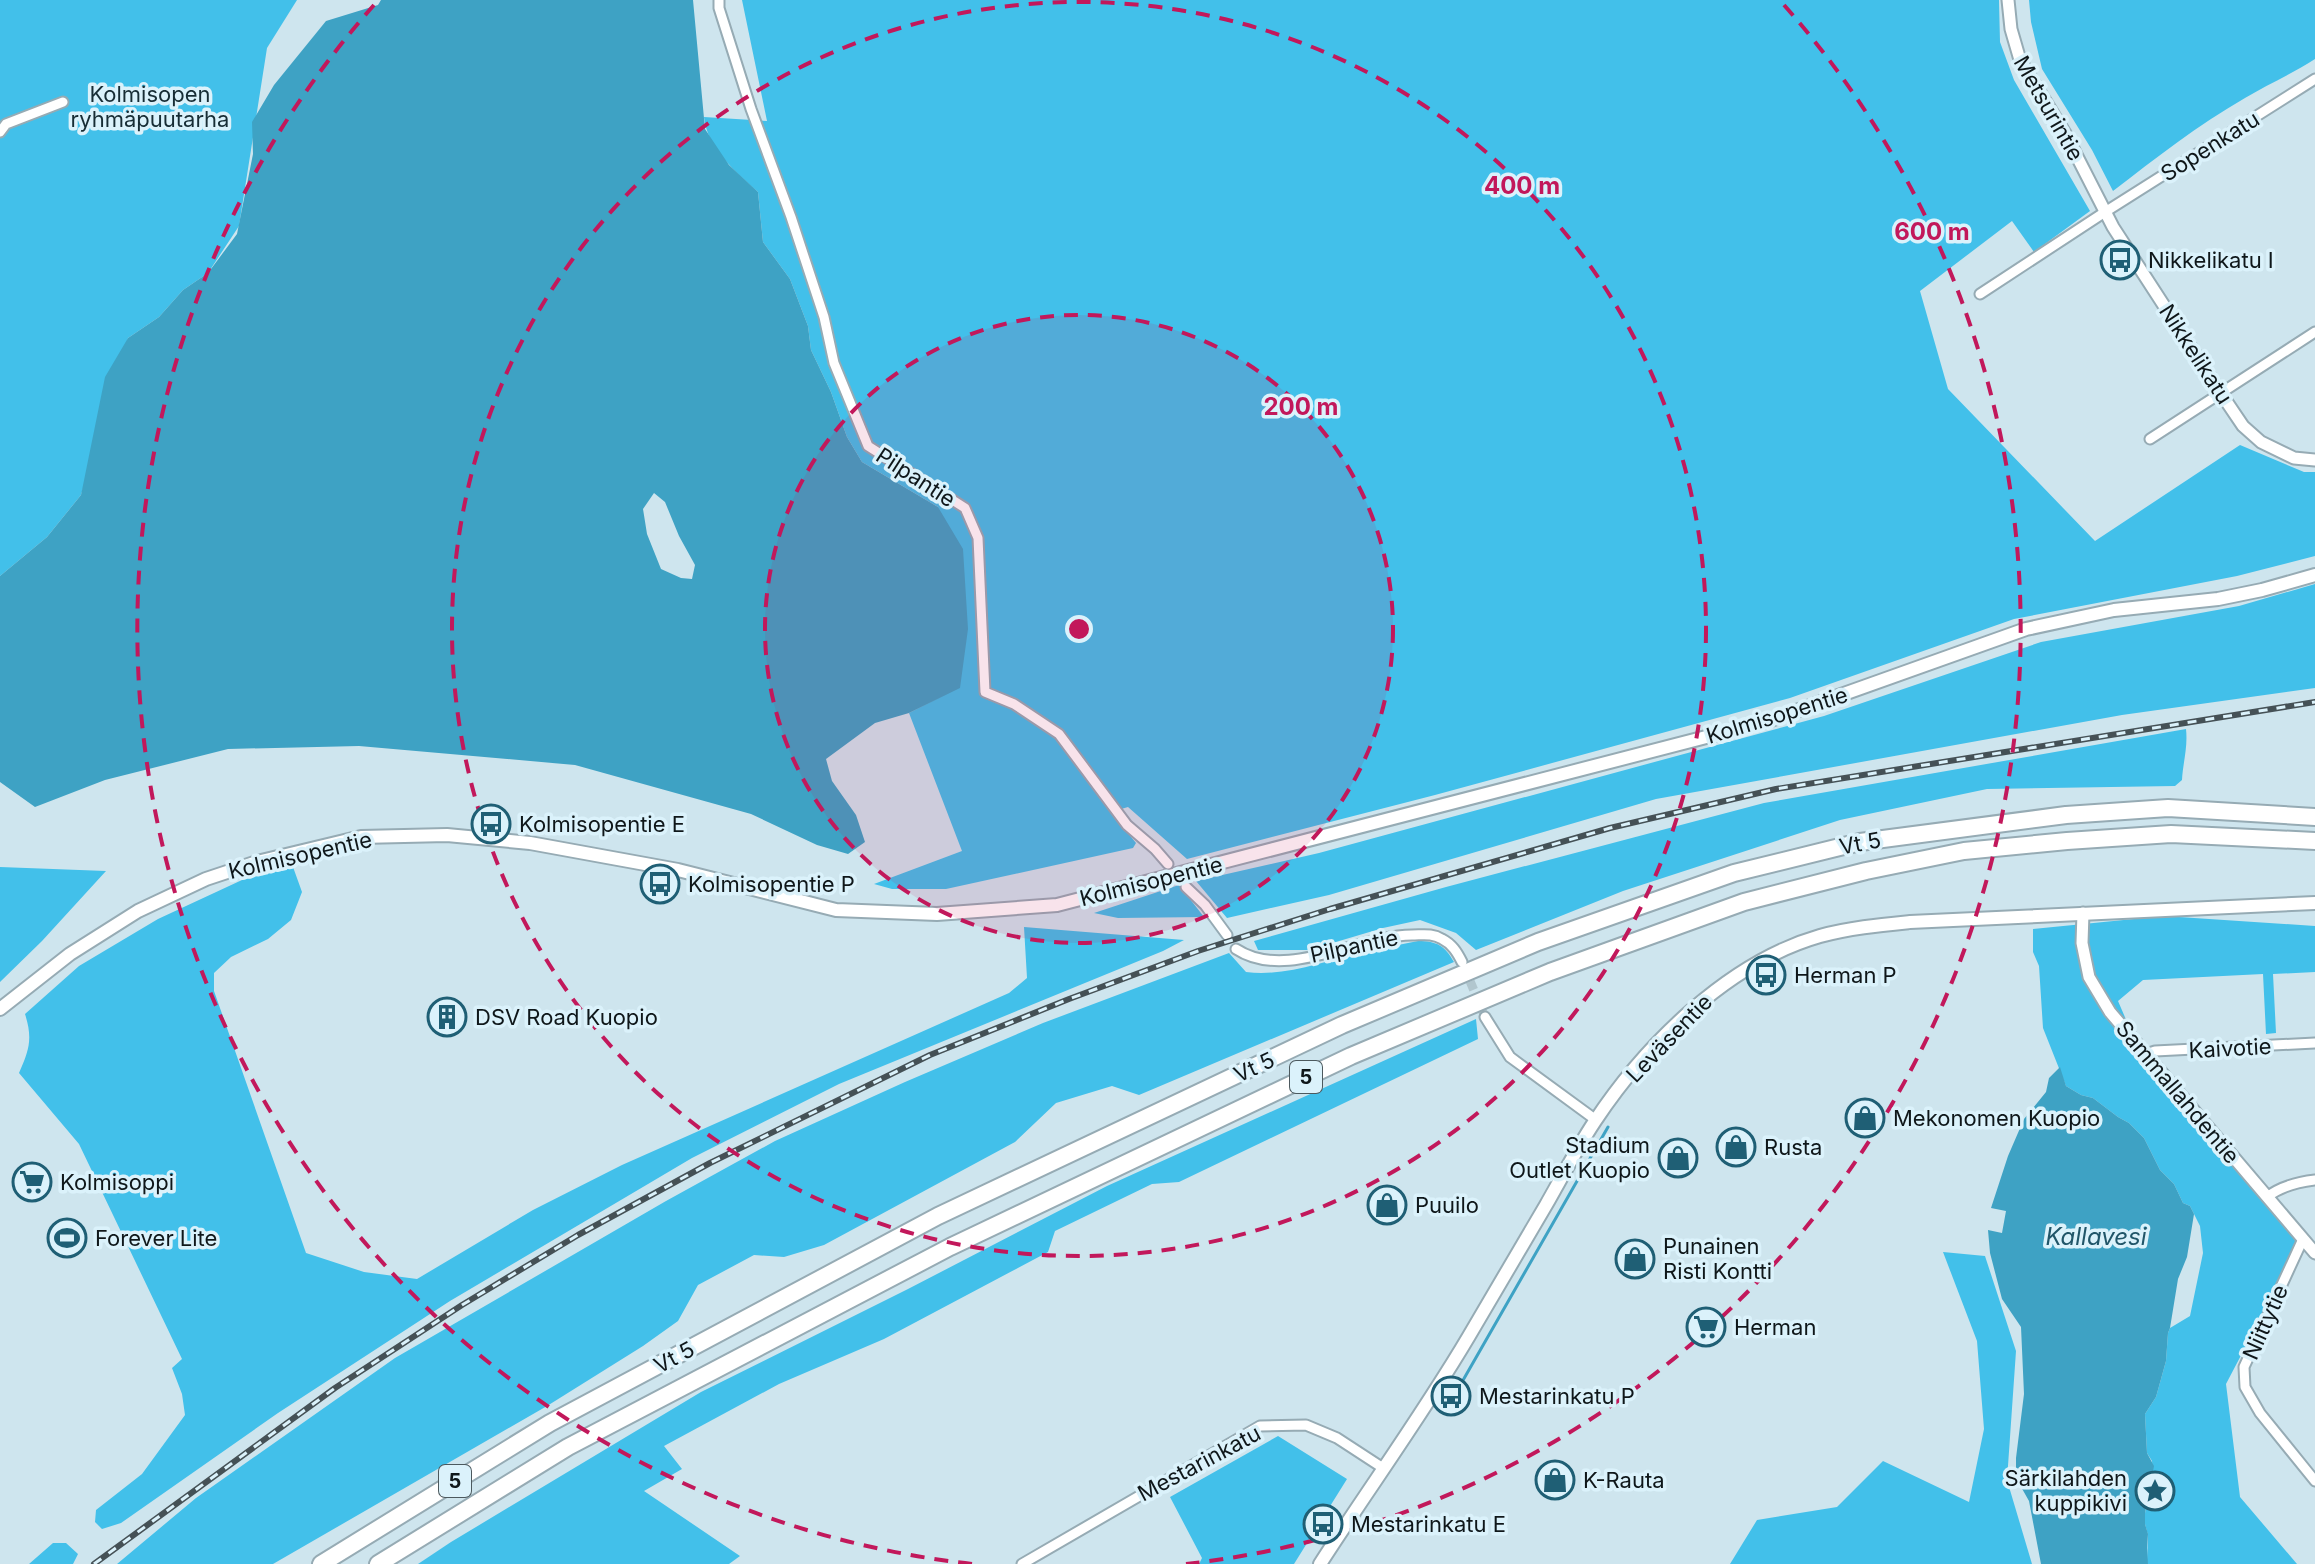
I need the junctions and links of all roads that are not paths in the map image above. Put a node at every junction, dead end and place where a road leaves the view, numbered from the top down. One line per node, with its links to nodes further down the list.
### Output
1 (719, 0): 15 (street, Pilpantie)
2 (2008, 0): 6 (street, Metsurintie)
3 (2315, 79): 6 (street, Sopenkatu)
4 (63, 102): 5 (street)
5 (0, 132)
6 (2105, 212): 7 (street, Sopenkatu); 9 (street, Nikkelikatu)
7 (1980, 294)
8 (2315, 332): 9 (street)
9 (2220, 392): 10 (street); 11 (street, Nikkelikatu)
10 (2150, 439)
11 (2315, 460)
12 (2315, 575): 22 (main road, Kolmisopentie)
13 (2315, 817): 33 (highway, Vt 5 / 5)
14 (2315, 841): 34 (highway, Vt 5 / 5)
15 (1168, 864)
16 (1186, 887): 19 (street)
17 (2315, 903): 18 (main road, Leväsentie)
18 (2083, 913): 25 (street, Sammallahdentie); 26 (main road, Leväsentie)
19 (1227, 935)
20 (1236, 949): 21 (street, Pilpantie)
21 (1462, 962)
22 (0, 1009)
23 (1485, 1017): 26 (street)
24 (2315, 1043): 25 (street, Kaivotie)
25 (2146, 1054): 28 (street, Sammallahdentie)
26 (1596, 1120): 31 (main road, Leväsentie)
27 (2315, 1180): 28 (street)
28 (2267, 1197): 29 (street, Sammallahdentie)
29 (2303, 1239): 30 (street, Sammallahdentie); 32 (street, Niittytie)
30 (2315, 1253)
31 (1383, 1468): 35 (street, Mestarinkatu); 36 (main road, Leväsentie)
32 (2315, 1481)
33 (320, 1564)
34 (378, 1564)
35 (1022, 1564)
36 (1320, 1564)

